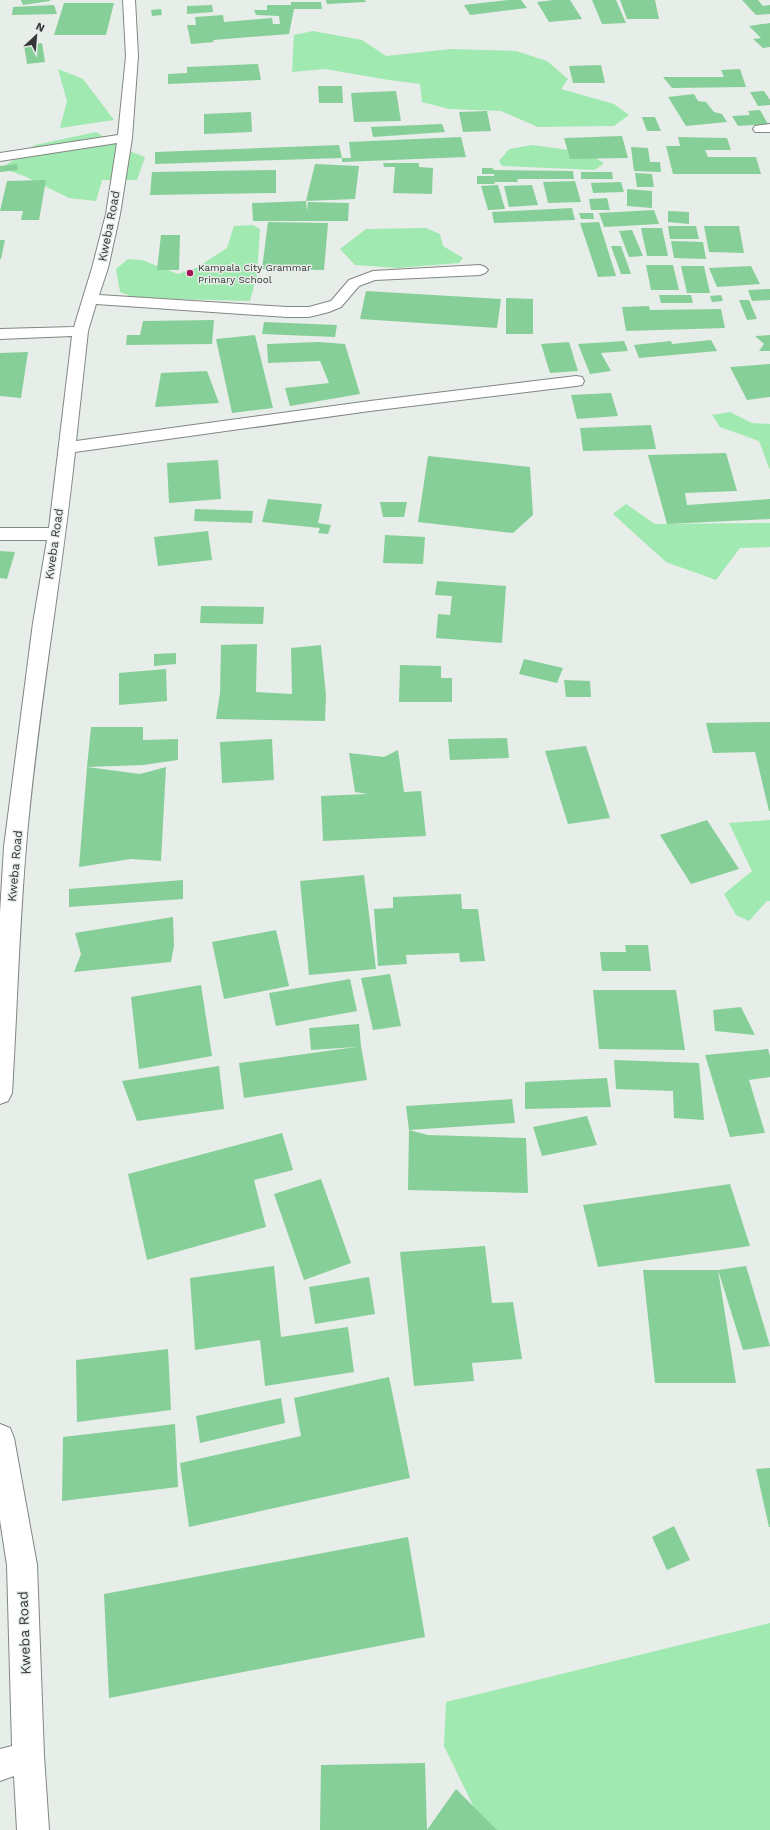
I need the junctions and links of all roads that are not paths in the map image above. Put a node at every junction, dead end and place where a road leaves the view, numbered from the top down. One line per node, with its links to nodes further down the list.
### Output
1 (129, 0): 2 (street, Kweba Road)
2 (125, 138): 3 (street); 5 (street, Kweba Road)
3 (0, 157)
4 (480, 270): 5 (street)
5 (90, 299): 6 (street, Kweba Road)
6 (80, 331): 7 (street); 9 (street, Kweba Road)
7 (0, 334)
8 (576, 381): 9 (street)
9 (66, 448): 11 (street, Kweba Road)
10 (0, 534): 11 (street)
11 (57, 534): 12 (street, Kweba Road)
12 (2, 1026): 13 (street, Kweba Road)
13 (0, 1093)
14 (0, 1438): 15 (street, Kweba Road)
15 (14, 1761): 16 (street, Kweba Road)
16 (33, 1830)

